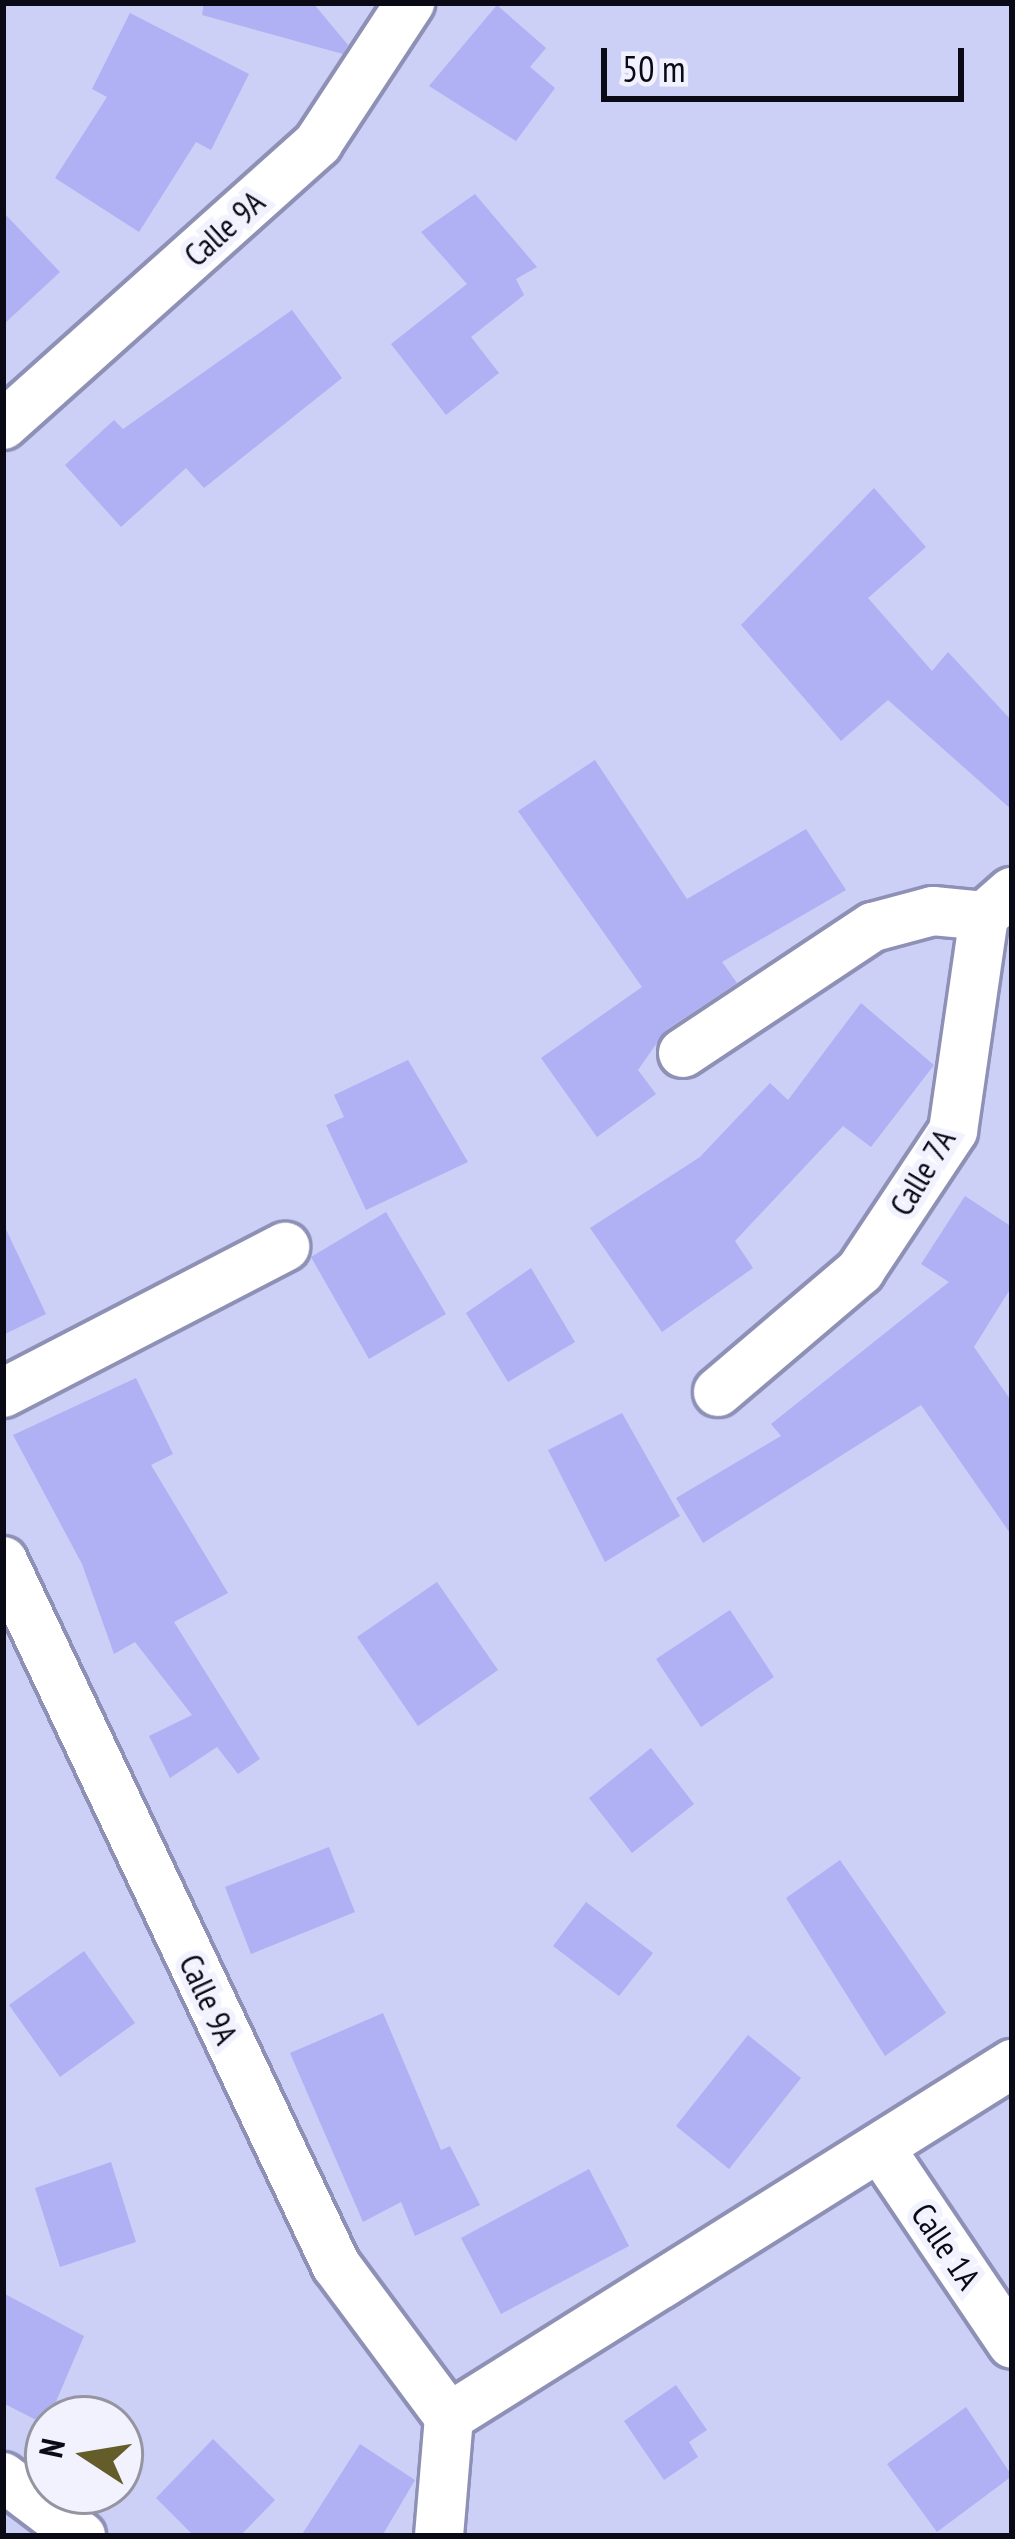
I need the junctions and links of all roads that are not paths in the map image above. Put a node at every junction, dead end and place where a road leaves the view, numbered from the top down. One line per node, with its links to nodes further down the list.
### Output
1 (410, 3): 2 (street, Calle 9A)
2 (3, 424)
3 (998, 904): 4 (street); 6 (street, Calle 7A)
4 (683, 1053)
5 (285, 1247): 7 (street)
6 (718, 1392)
7 (3, 1393)
8 (3, 1561): 12 (street, Calle 9A)
9 (1012, 2064): 10 (street)
10 (880, 2147): 11 (street, Calle 1A); 12 (street)
11 (1012, 2344)
12 (449, 2417): 15 (street)
13 (3, 2477): 14 (street)
14 (54, 2529)
15 (439, 2536)

